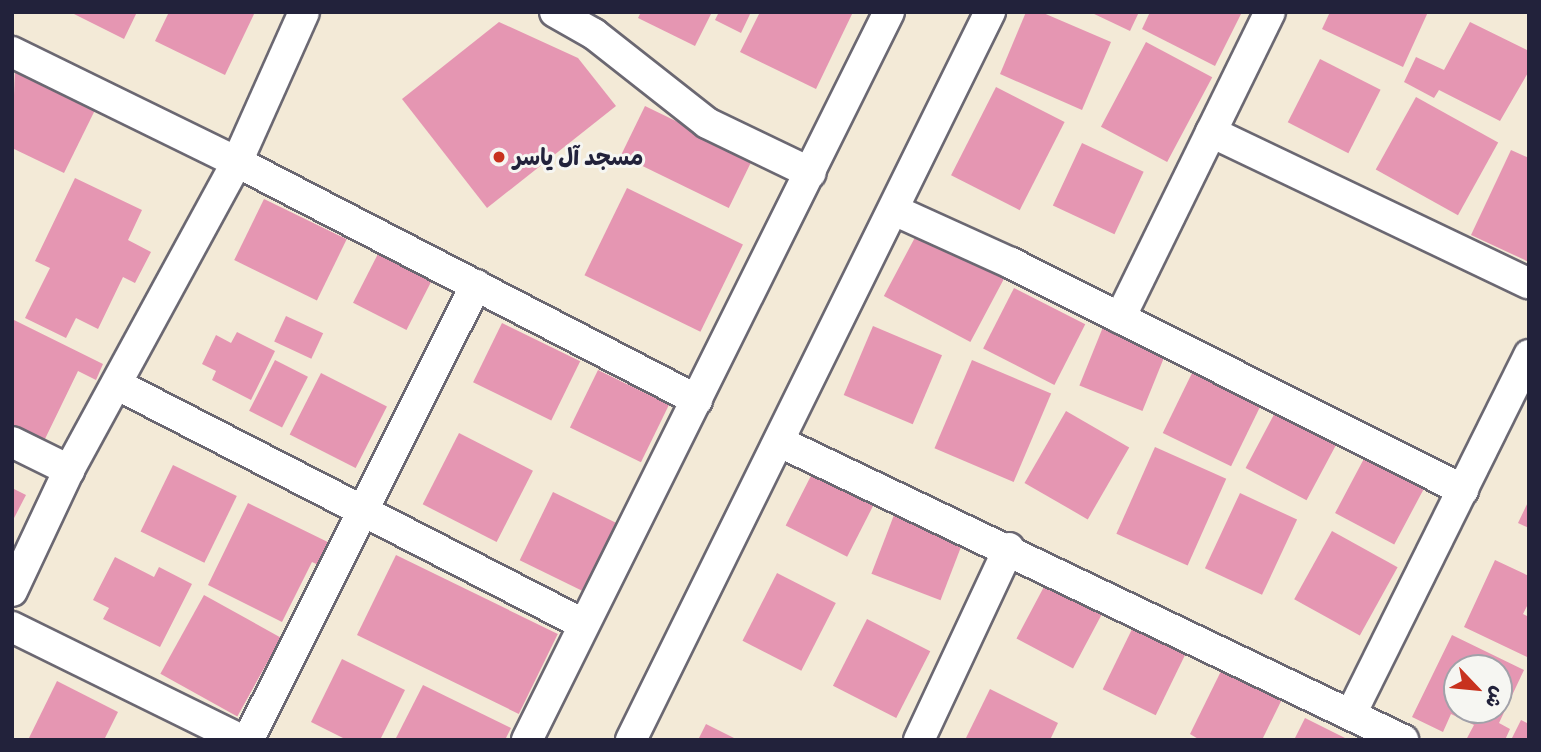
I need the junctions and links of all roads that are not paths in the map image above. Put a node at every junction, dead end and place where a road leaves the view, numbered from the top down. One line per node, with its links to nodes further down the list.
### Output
1 (303, 12): 9 (street)
2 (555, 12): 6 (street)
3 (889, 12): 10 (street)
4 (990, 12): 11 (street)
5 (1270, 12): 8 (street)
6 (600, 23): 10 (street)
7 (12, 52): 9 (street)
8 (1211, 132): 12 (street); 14 (street)
9 (237, 162): 13 (street); 16 (street)
10 (811, 173): 17 (street)
11 (894, 210): 14 (street); 19 (street)
12 (1529, 284)
13 (477, 285): 17 (street); 22 (street)
14 (1120, 318): 21 (street)
15 (1529, 355): 21 (street)
16 (118, 385): 20 (street); 22 (street)
17 (697, 400): 25 (street)
18 (12, 442): 20 (street)
19 (780, 442): 23 (street); 31 (street)
20 (69, 470): 24 (street)
21 (1463, 490): 27 (street)
22 (365, 510): 25 (street); 29 (street)
23 (1009, 548): 27 (street); 32 (street)
24 (12, 591)
25 (583, 624): 30 (street)
26 (12, 627): 28 (street)
27 (1350, 714): 33 (street)
28 (242, 740)
29 (248, 740)
30 (527, 740)
31 (631, 740)
32 (919, 740)
33 (1403, 740)

